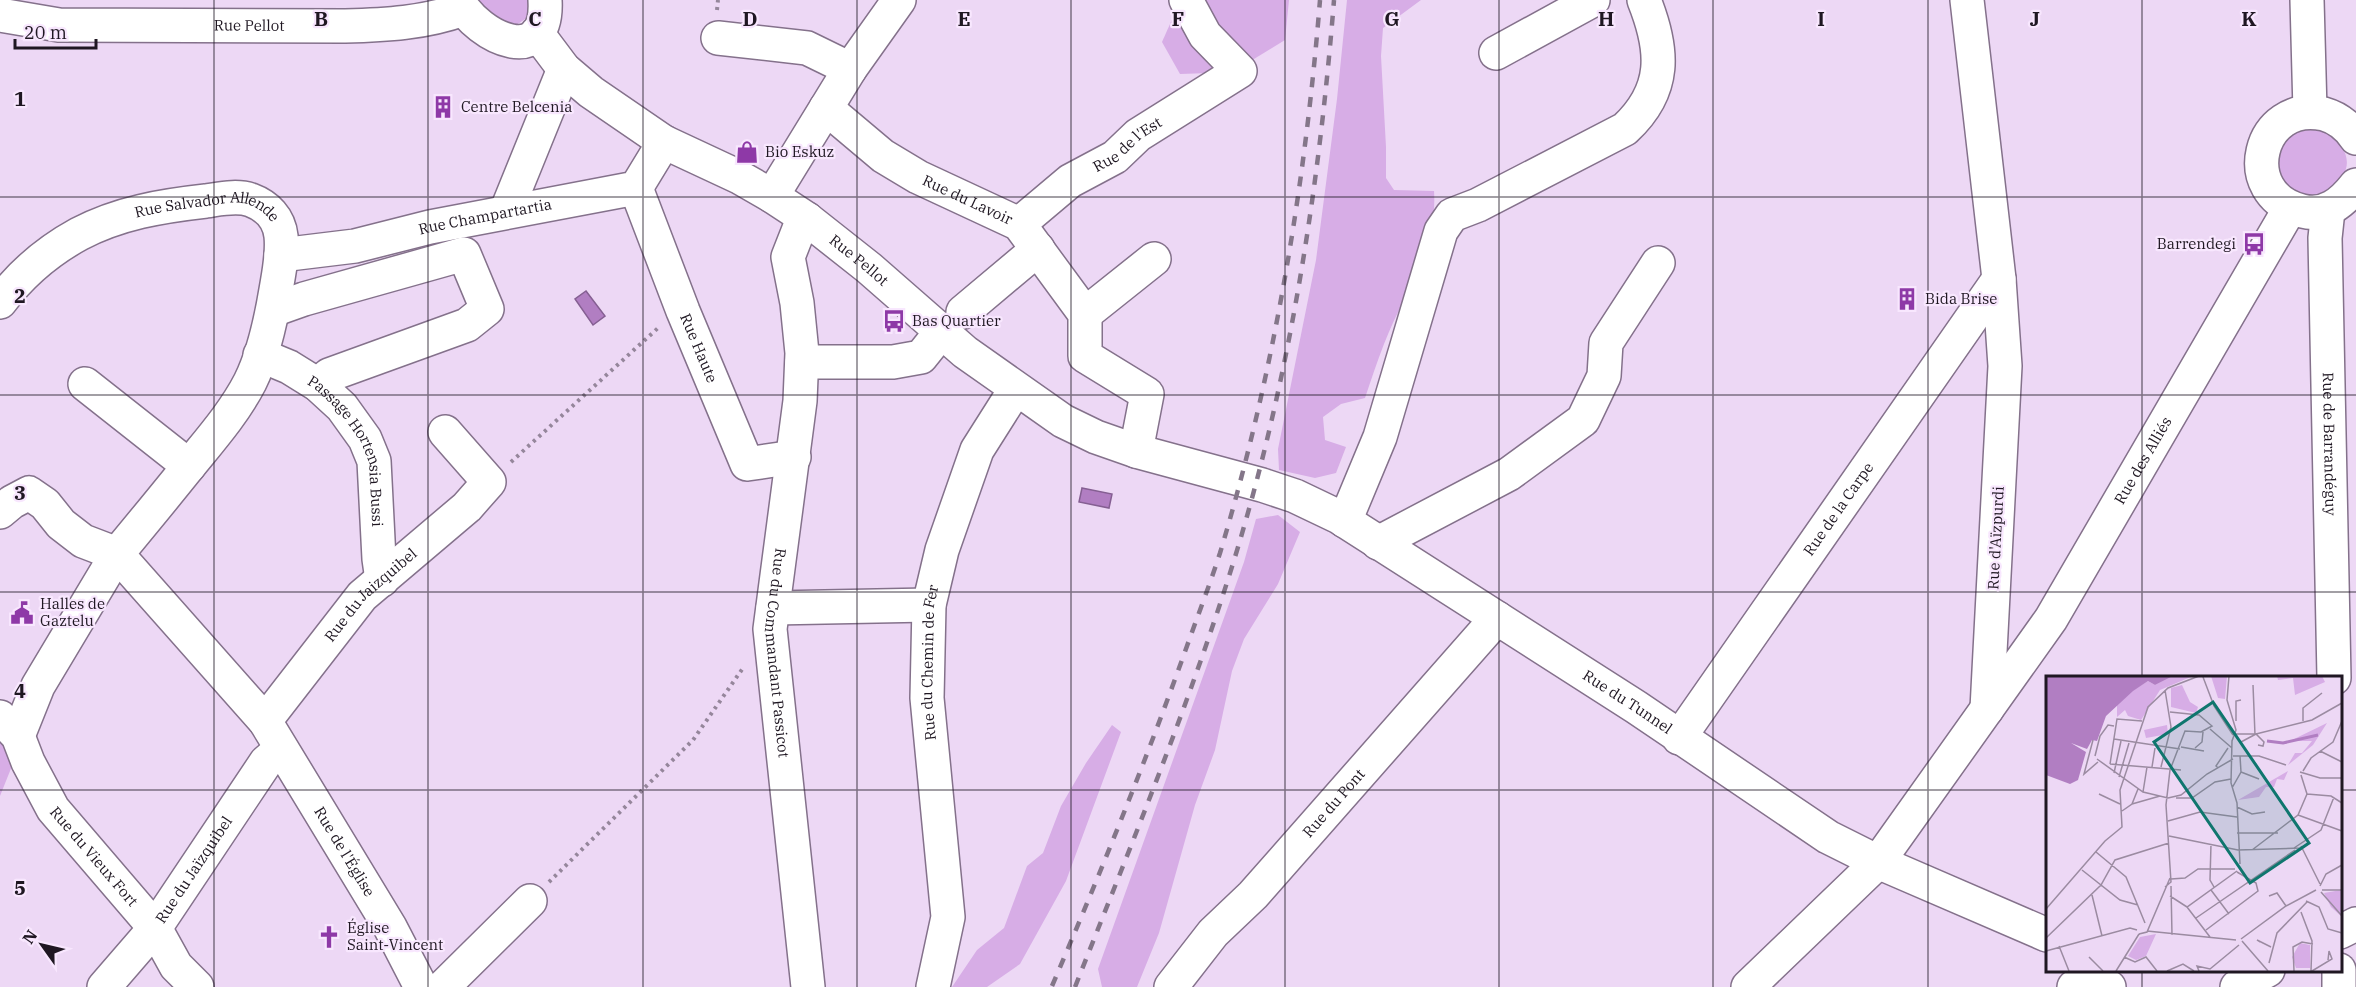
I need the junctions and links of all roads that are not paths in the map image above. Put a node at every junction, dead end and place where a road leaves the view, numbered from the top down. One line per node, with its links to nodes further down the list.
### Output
1 (545, 0): 10 (street)
2 (899, 0): 14 (street)
3 (1186, 0): 26 (street, Rue de l'Est)
4 (1593, 0): 12 (street)
5 (1644, 0): 46 (street)
6 (1967, 0): 30 (street, Rue d'Aïzpurdi)
7 (2307, 0): 16 (street)
8 (460, 4): 9 (street, Rue Pellot); 10 (street)
9 (0, 15)
10 (537, 33): 13 (street, Rue Pellot)
11 (718, 38): 14 (street)
12 (1496, 53)
13 (564, 69): 18 (street, Rue Pellot); 24 (street)
14 (850, 69): 15 (street)
15 (826, 108): 21 (street); 26 (street, Rue du Lavoir)
16 (2310, 111): 17 (street); 22 (street)
17 (2354, 130)
18 (664, 142): 20 (street); 21 (street, Rue Pellot)
19 (2356, 186): 23 (street)
20 (636, 188): 24 (street, Rue Champartartia); 42 (street, Rue Haute)
21 (772, 196): 25 (street, Rue Pellot)
22 (2290, 208): 23 (street); 54 (street, Rue des Alliés)
23 (2328, 210): 53 (street, Rue de Barrandéguy)
24 (506, 212): 27 (street, Rue Champartartia)
25 (807, 219): 34 (street, Rue Pellot); 36 (street, Rue du Commandant Passicot)
26 (1029, 236): 33 (street, Rue du Lavoir); 34 (street, Rue de l'Est)
27 (281, 255): 31 (street, Rue Salvador Allende); 32 (street, Rue Salvador Allende)
28 (1154, 259): 33 (street)
29 (1658, 263): 47 (street)
30 (1999, 279): 54 (street, Rue d'Aïzpurdi); 57 (street, Rue de la Carpe)
31 (0, 302)
32 (273, 310): 35 (street, Rue Salvador Allende); 38 (street)
33 (1085, 314): 41 (street)
34 (952, 322): 36 (street, Rue de l'Est); 39 (street, Rue Pellot)
35 (260, 355): 38 (street, Passage Hortensia Bussi); 43 (street, Rue Salvador Allende)
36 (802, 363): 42 (street, Rue du Commandant Passicot)
37 (85, 384): 43 (street)
38 (318, 385): 49 (street, Passage Hortensia Bussi)
39 (1016, 390): 41 (street, Rue Pellot); 50 (street, Rue du Chemin de Fer)
40 (445, 432): 49 (street, Rue du Jaizquibel)
41 (1136, 451): 44 (street, Rue Pellot)
42 (794, 457): 51 (street, Rue du Commandant Passicot)
43 (189, 466): 48 (street, Rue Salvador Allende)
44 (1190, 467): 46 (street, Rue du Tunnel)
45 (0, 512): 48 (street)
46 (1345, 521): 47 (street, Rue du Tunnel)
47 (1378, 543): 52 (street, Rue du Tunnel)
48 (117, 554): 55 (street); 56 (street, Rue Salvador Allende)
49 (382, 580): 55 (street, Rue du Jaizquibel)
50 (929, 605): 51 (street); 71 (street, Rue du Chemin de Fer)
51 (773, 608): 70 (street, Rue du Commandant Passicot)
52 (1497, 618): 57 (street, Rue du Tunnel); 72 (street, Rue du Pont)
53 (2334, 676)
54 (1987, 709): 59 (street)
55 (265, 721): 58 (street, Rue de l'Église)
56 (9, 727): 62 (street, Rue du Vieux Fort)
57 (1679, 738): 59 (street, Rue du Tunnel)
58 (281, 749): 62 (street, Rue du Jaïzquibel); 68 (street, Rue de l'Église)
59 (1878, 862): 64 (street, Rue du Tunnel); 73 (street)
60 (530, 901): 69 (street)
61 (2356, 924): 63 (street)
62 (155, 928): 66 (street, Rue du Jaïzquibel); 67 (street, Rue du Vieux Fort)
63 (2341, 932)
64 (2046, 935)
65 (2264, 972): 74 (street)
66 (104, 987)
67 (197, 987)
68 (421, 987)
69 (443, 987)
70 (808, 987)
71 (933, 987)
72 (1171, 987)
73 (1748, 987)
74 (2237, 987)

